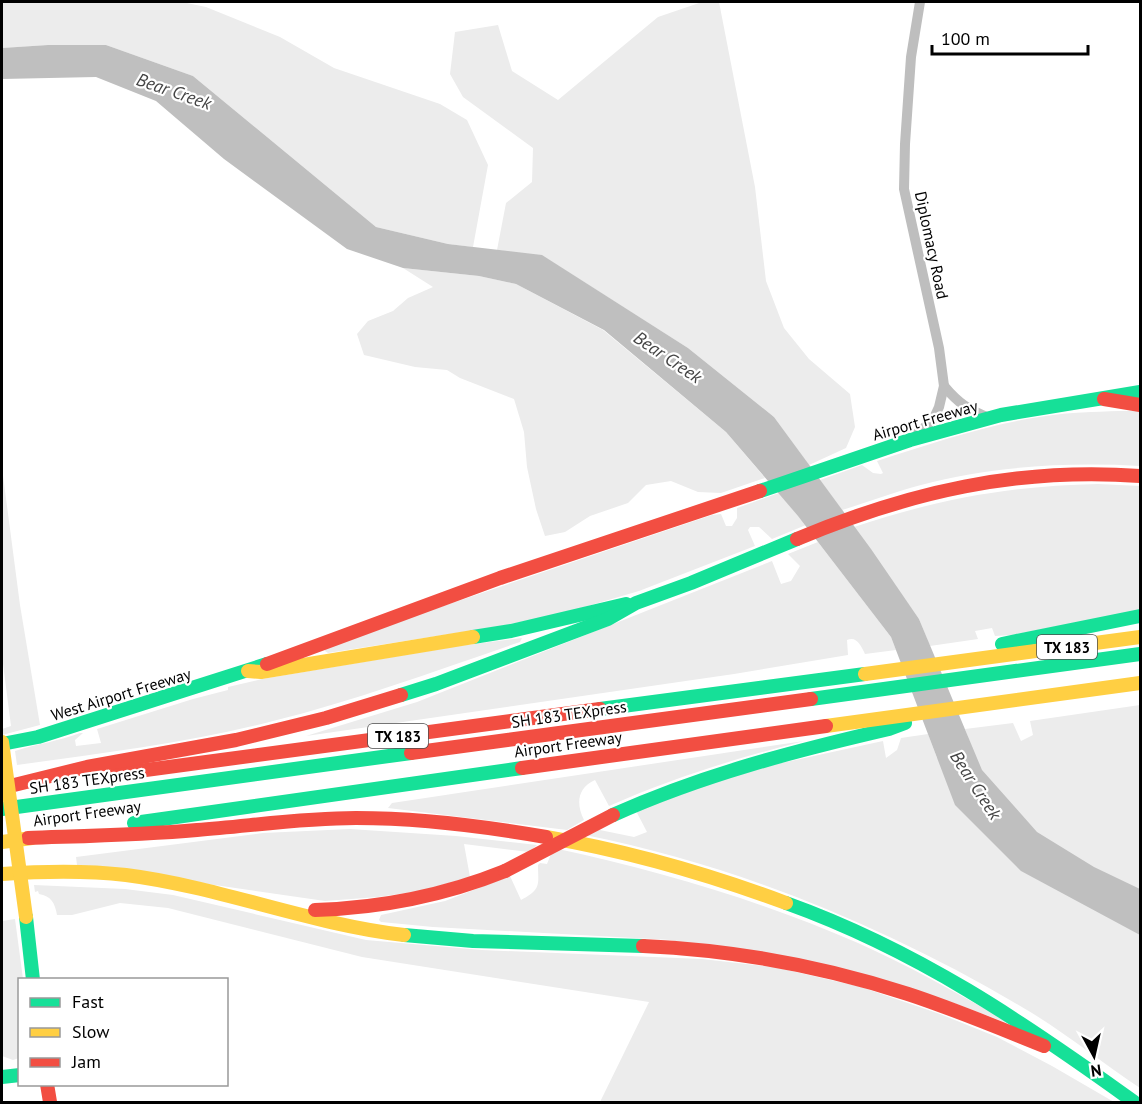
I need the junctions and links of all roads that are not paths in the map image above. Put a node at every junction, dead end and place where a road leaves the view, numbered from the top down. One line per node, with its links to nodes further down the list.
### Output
1 (920, 2): 2 (street, Diplomacy Road)
2 (944, 386): 6 (street); 7 (street, Diplomacy Road)
3 (1140, 392): 4 (main road, Airport Freeway)
4 (1104, 399): 5 (main road); 6 (main road, Airport Freeway)
5 (1140, 405)
6 (989, 418): 7 (main road, Airport Freeway)
7 (910, 440): 15 (main road, Airport Freeway)
8 (1140, 476): 9 (main road)
9 (636, 603): 15 (main road); 21 (main road)
10 (1140, 616): 12 (main road)
11 (1140, 637): 12 (main road, TX 183)
12 (992, 651): 21 (main road, Airport Freeway / TX 183)
13 (1140, 654): 16 (main road, SH 183 TEXpress)
14 (1140, 665): 16 (main road, SH 183 TEXpress)
15 (248, 671): 20 (main road, West Airport Freeway)
16 (1003, 678): 18 (main road, SH 183 TEXpress)
17 (1140, 682): 19 (main road, Airport Freeway)
18 (875, 696): 22 (main road, SH 183 TEXpress); 23 (main road, SH 183 TEXpress)
19 (886, 723): 24 (main road, Airport Freeway); 27 (main road, bridge)
20 (2, 743): 28 (main road, bridge)
21 (2, 789)
22 (2, 809)
23 (2, 819)
24 (28, 838): 25 (main road, Airport Freeway); 29 (main road)
25 (2, 842)
26 (2, 874): 27 (main road)
27 (279, 908): 29 (main road)
28 (33, 978)
29 (1066, 1053): 34 (main road)
30 (18, 1076): 31 (main road)
31 (2, 1077)
32 (47, 1086): 33 (main road)
33 (50, 1102)
34 (1134, 1102)

